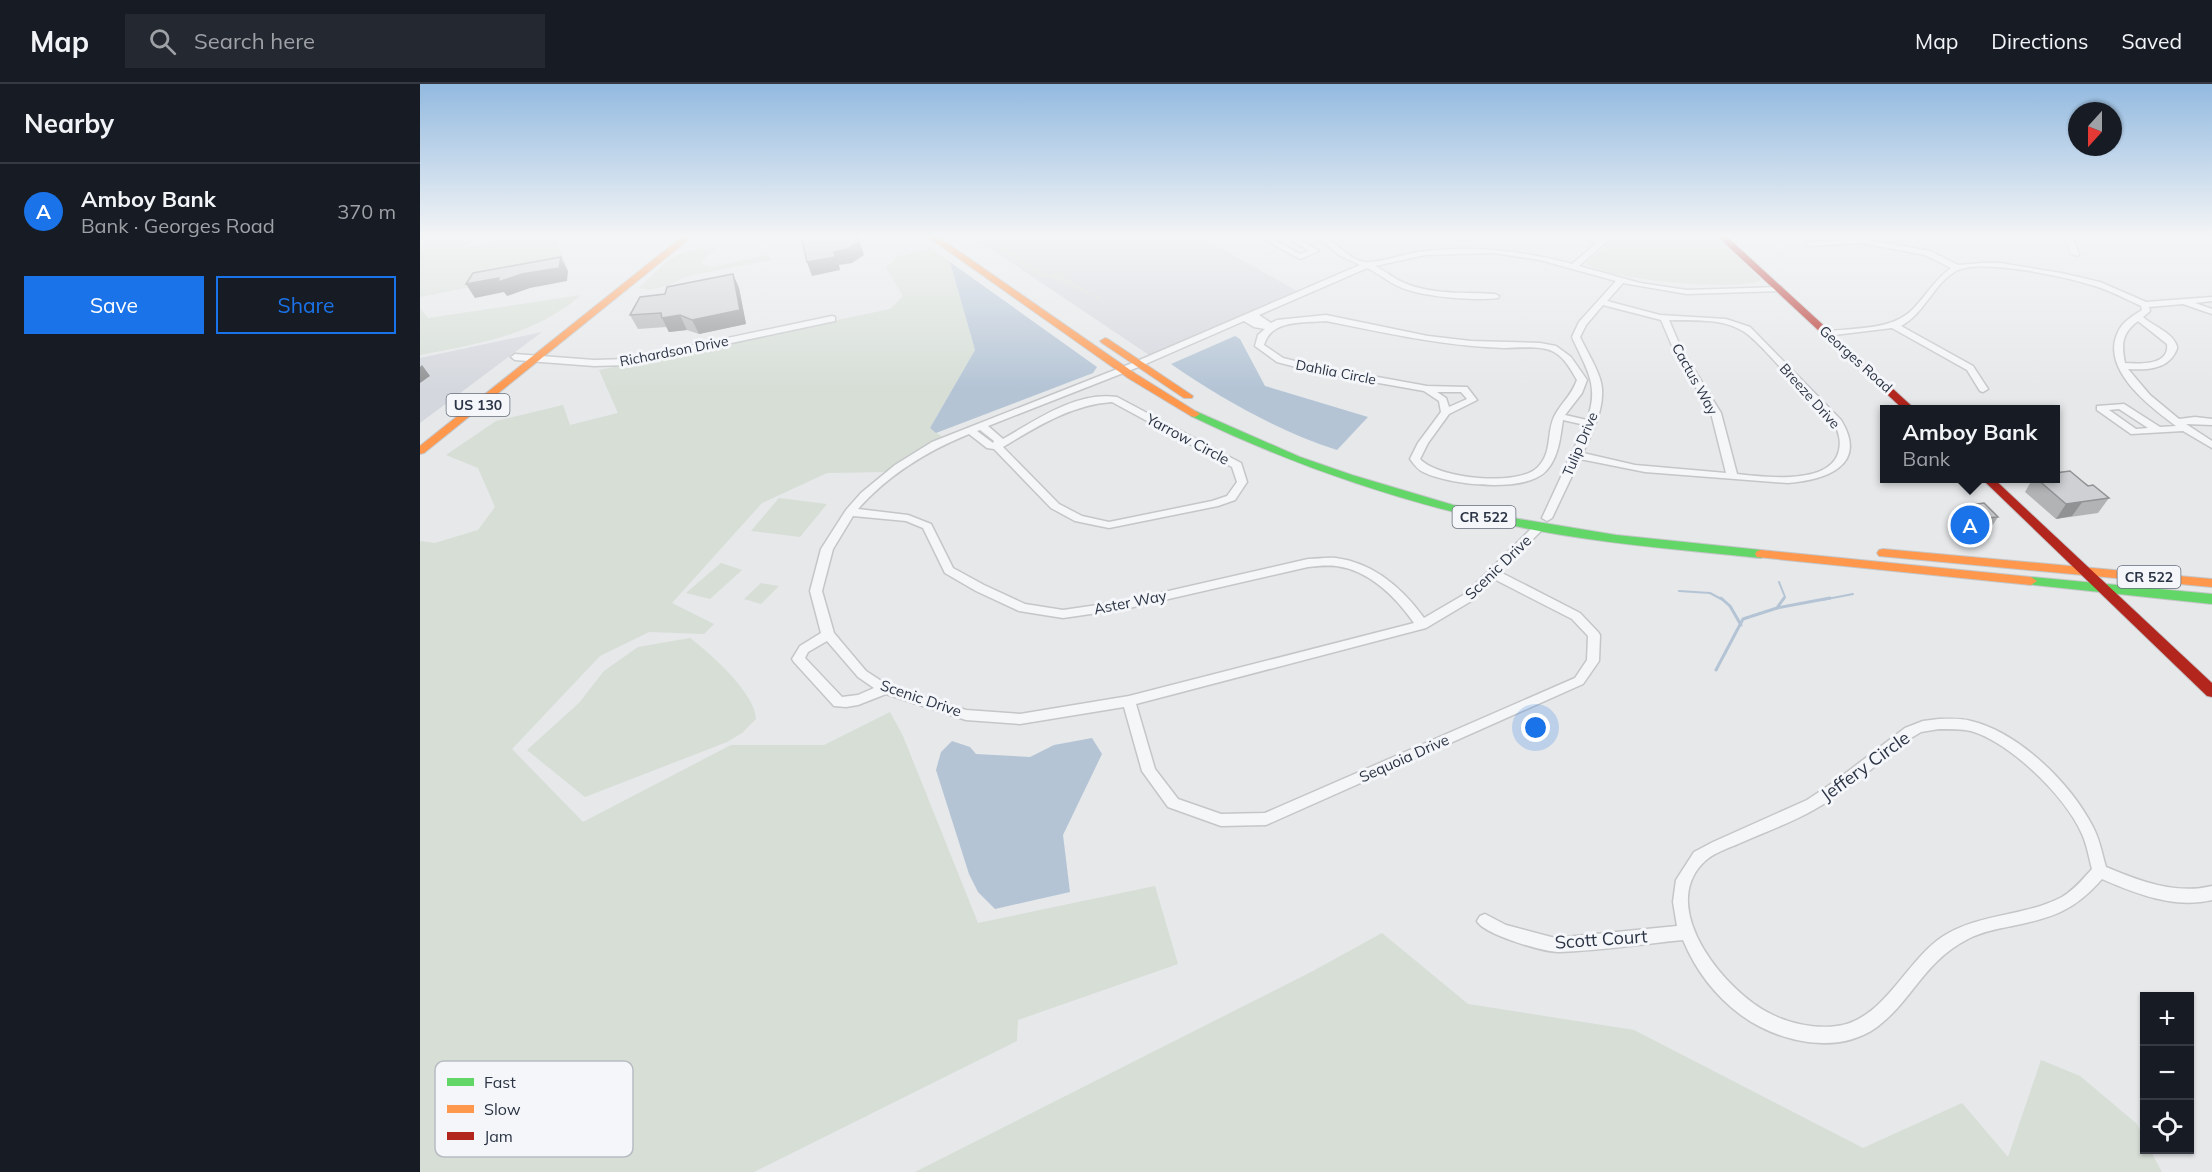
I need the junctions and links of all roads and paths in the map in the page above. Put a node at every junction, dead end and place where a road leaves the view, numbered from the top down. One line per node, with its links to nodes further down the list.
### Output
1 (605, 287): 27 (main road)
2 (625, 287): 26 (main road, US 130)
3 (1003, 287): 30 (main road, CR 522)
4 (1025, 287): 28 (main road, CR 522)
5 (1316, 287): 19 (street, Scenic Drive)
6 (1407, 287): 13 (street)
7 (1615, 287): 16 (street, Tulip Drive)
8 (1651, 287): 9 (street, Scenic Drive)
9 (1769, 287)
10 (1777, 287): 25 (main road, Georges Road)
11 (1937, 287): 23 (street)
12 (2105, 287): 17 (street)
13 (1495, 296)
14 (2212, 299): 15 (street)
15 (2183, 301): 17 (street); 18 (street)
16 (1601, 302): 20 (street, Breeze Drive); 37 (street, Tulip Drive)
17 (2145, 305): 21 (street)
18 (2212, 312)
19 (1248, 316): 24 (street); 28 (street, Scenic Drive)
20 (1664, 317): 45 (street, Cactus Way); 45 (street, Breeze Drive)
21 (2139, 317): 29 (street); 29 (street)
22 (832, 319): 26 (street, Richardson Drive)
23 (1894, 326): 25 (street); 32 (street)
24 (1271, 327): 31 (street, Dahlia Circle); 35 (street)
25 (1829, 334): 33 (main road, Georges Road)
26 (536, 359): 27 (street, Richardson Drive); 43 (main road, US 130)
27 (511, 361)
28 (1138, 364): 30 (street, Scenic Drive); 48 (main road, CR 522)
29 (2120, 365): 38 (street)
30 (1122, 370): 39 (street, Scenic Drive); 48 (main road, CR 522)
31 (1427, 389): 34 (street); 34 (street)
32 (1983, 389)
33 (1906, 405)
34 (1446, 412): 35 (street)
35 (1559, 416): 37 (street)
36 (2212, 422): 38 (street)
37 (1589, 423): 44 (street, Tulip Drive)
38 (2181, 425): 40 (street); 41 (street)
39 (976, 428): 42 (street, Yarrow Circle); 47 (street, Scenic Drive)
40 (2156, 429): 40 (street)
41 (2212, 445)
42 (997, 446): 42 (street, Yarrow Circle)
43 (420, 451)
44 (1577, 455): 45 (street, Breeze Drive); 48 (street, Tulip Drive)
45 (1732, 477)
46 (1991, 483): 49 (main road)
47 (850, 512): 54 (street, Aster Way); 55 (street, Scenic Drive)
48 (1542, 523): 49 (main road, CR 522); 50 (street, Scenic Drive); 52 (main road, CR 522)
49 (2086, 571): 51 (main road, CR 522); 52 (main road)
50 (1494, 574): 54 (street, Scenic Drive); 58 (street, Sequoia Drive)
51 (2212, 583)
52 (2105, 589): 53 (main road, CR 522); 57 (main road)
53 (2212, 599)
54 (1422, 625): 58 (street, Scenic Drive)
55 (828, 635): 56 (street, Scenic Drive); 56 (street)
56 (885, 689): 58 (street, Scenic Drive)
57 (2212, 692)
58 (1129, 701)
59 (2100, 871): 60 (street); 62 (street, Jeffery Circle); 62 (street, Jeffery Circle)
60 (2212, 893)
61 (1485, 921): 62 (street, Scott Court)
62 (1686, 932)

